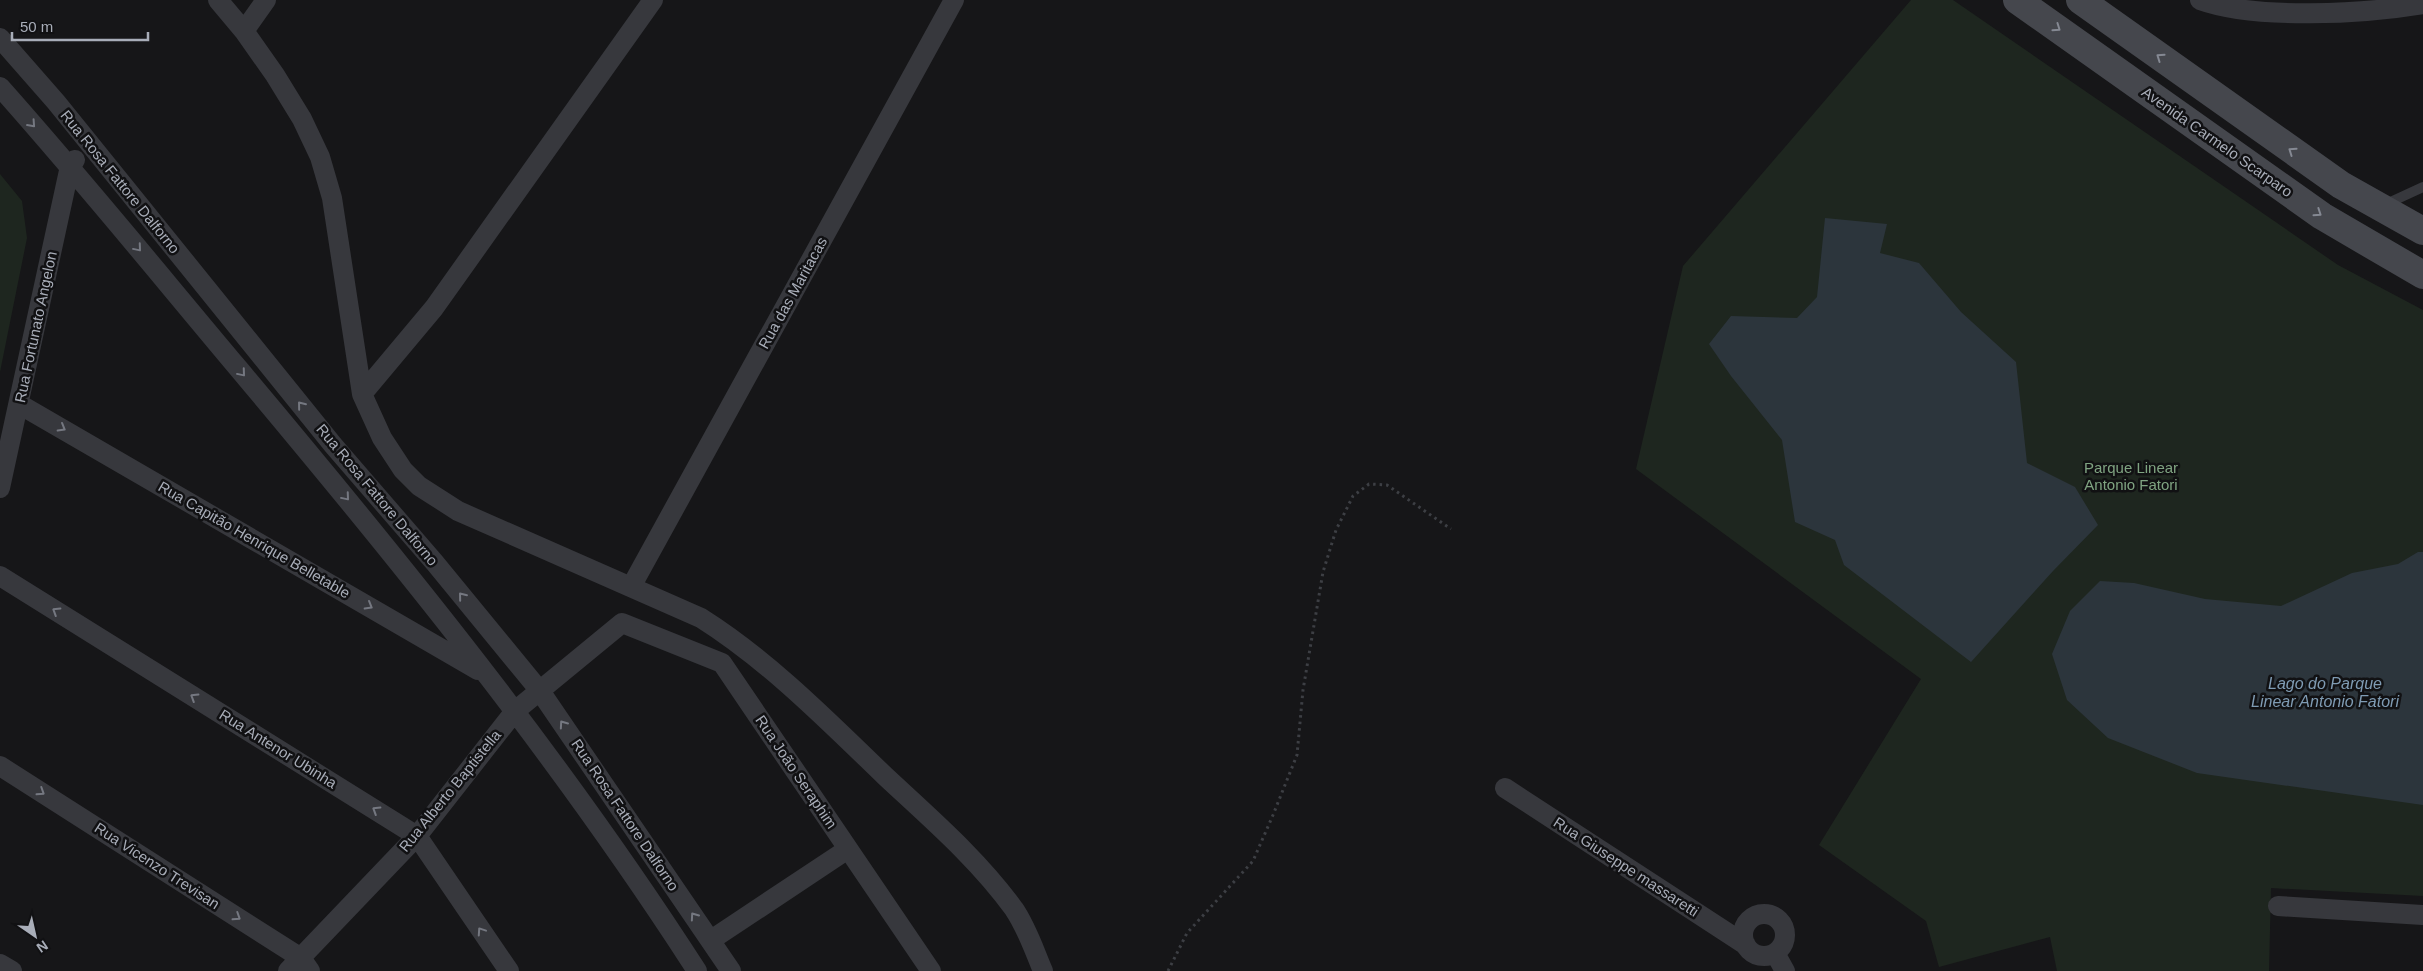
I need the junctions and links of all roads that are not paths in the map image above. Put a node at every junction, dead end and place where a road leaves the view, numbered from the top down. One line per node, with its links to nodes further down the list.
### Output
1 (218, 0): 9 (street)
2 (266, 0): 9 (street)
3 (653, 0): 18 (street)
4 (954, 0): 24 (street, Rua das Maritacas)
5 (2017, 0): 17 (main road, Avenida Carmelo Scarparo, one-way to 17)
6 (2080, 0): 15 (main road, one-way to 6)
7 (2200, 0): 8 (street)
8 (2423, 4)
9 (244, 32): 18 (street)
10 (0, 38): 12 (street, Rua Rosa Fattore Dalforno)
11 (0, 88): 13 (street, Rua Rosa Fattore Dalforno, one-way to 13)
12 (89, 145): 13 (street); 21 (street, Rua Rosa Fattore Dalforno, one-way to 12)
13 (70, 166): 19 (street, Rua Fortunato Angelon); 22 (street, Rua Rosa Fattore Dalforno, one-way to 22)
14 (2423, 187): 15 (lane)
15 (2381, 207): 16 (main road)
16 (2423, 232)
17 (2423, 275)
18 (362, 394): 24 (street)
19 (19, 404): 20 (street, Rua Fortunato Angelon); 26 (street, Rua Capitão Henrique Belletable, one-way to 26)
20 (0, 488)
21 (385, 505): 22 (street); 27 (street, Rua Rosa Fattore Dalforno, one-way to 21)
22 (366, 520): 26 (street, Rua Rosa Fattore Dalforno)
23 (0, 576): 31 (street, Rua Antenor Ubinha, one-way to 23)
24 (631, 587): 45 (street)
25 (622, 622): 27 (street, Rua Alberto Baptistella); 32 (street, Rua João Seraphim)
26 (488, 676): 28 (street, Rua Rosa Fattore Dalforno)
27 (540, 691): 28 (street, Rua Alberto Baptistella); 35 (street, Rua Rosa Fattore Dalforno, one-way to 27)
28 (515, 711): 31 (street, Rua Alberto Baptistella); 42 (street, Rua Rosa Fattore Dalforno)
29 (0, 766): 39 (street, Rua Vicenzo Trevisan, one-way to 39)
30 (1505, 788): 36 (street, Rua Giuseppe massaretti)
31 (417, 836): 39 (street, Rua Alberto Baptistella); 41 (street, Rua Antenor Ubinha, one-way to 31)
32 (848, 849): 35 (street); 44 (street, Rua João Seraphim)
33 (2278, 906): 34 (street)
34 (2423, 915)
35 (711, 940): 43 (street, Rua Rosa Fattore Dalforno)
36 (1746, 945): 37 (street); 37 (street)
37 (1775, 953): 46 (street)
38 (0, 964): 40 (street)
39 (300, 967)
40 (12, 971)
41 (509, 971)
42 (697, 971)
43 (731, 971)
44 (931, 971)
45 (1043, 971)
46 (1785, 971)

